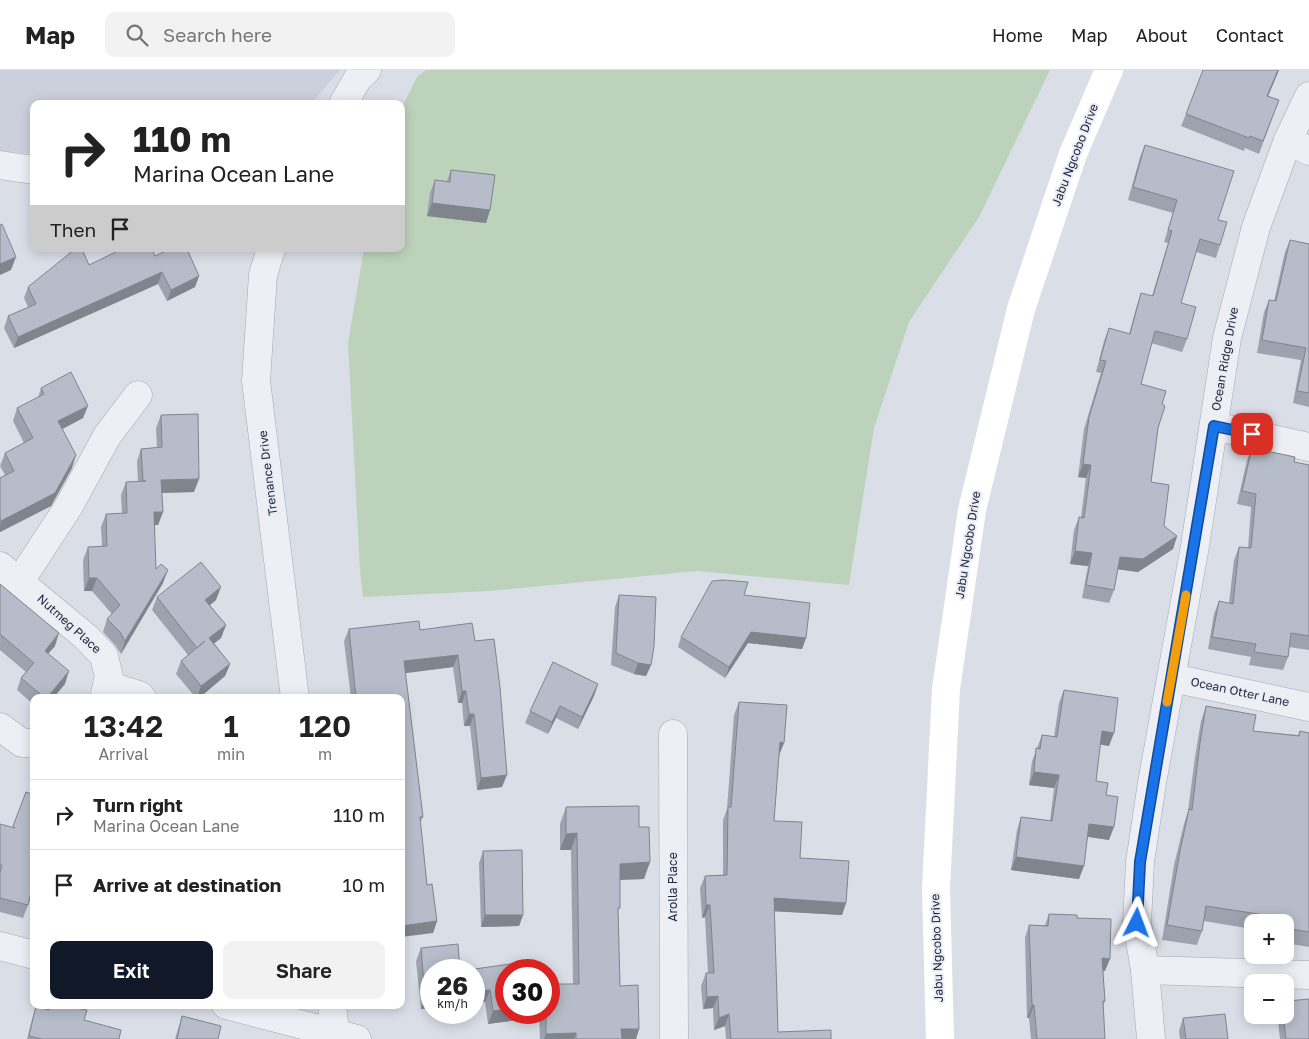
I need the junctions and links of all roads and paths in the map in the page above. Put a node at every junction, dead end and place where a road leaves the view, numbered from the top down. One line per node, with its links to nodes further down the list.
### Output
1 (367, 70): 4 (street)
2 (1109, 70): 29 (main road, Jabu Ngcobo Drive)
3 (1309, 96): 5 (street, Ocean Ridge Drive)
4 (345, 100)
5 (1298, 146): 10 (street, Ocean Ridge Drive)
6 (0, 165): 7 (street)
7 (30, 169)
8 (270, 252): 16 (street, Trenance Drive)
9 (138, 394): 12 (street)
10 (1214, 426): 11 (street); 13 (street, Ocean Ridge Drive)
11 (1309, 446)
12 (10, 574): 14 (street, Nutmeg Place)
13 (1172, 678): 17 (street, Ocean Otter Lane); 23 (street, Ocean Ridge Drive)
14 (105, 691): 15 (street)
15 (130, 694)
16 (295, 694)
17 (1309, 707)
18 (0, 727): 20 (street)
19 (673, 734): 28 (street, Arolla Place)
20 (30, 743)
21 (0, 946): 22 (street)
22 (30, 953)
23 (1145, 970): 24 (street); 30 (street, Ocean Ridge Drive)
24 (1309, 975)
25 (241, 1009): 27 (street)
26 (333, 1009): 27 (street)
27 (343, 1037)
28 (674, 1039)
29 (940, 1039)
30 (1151, 1039)

